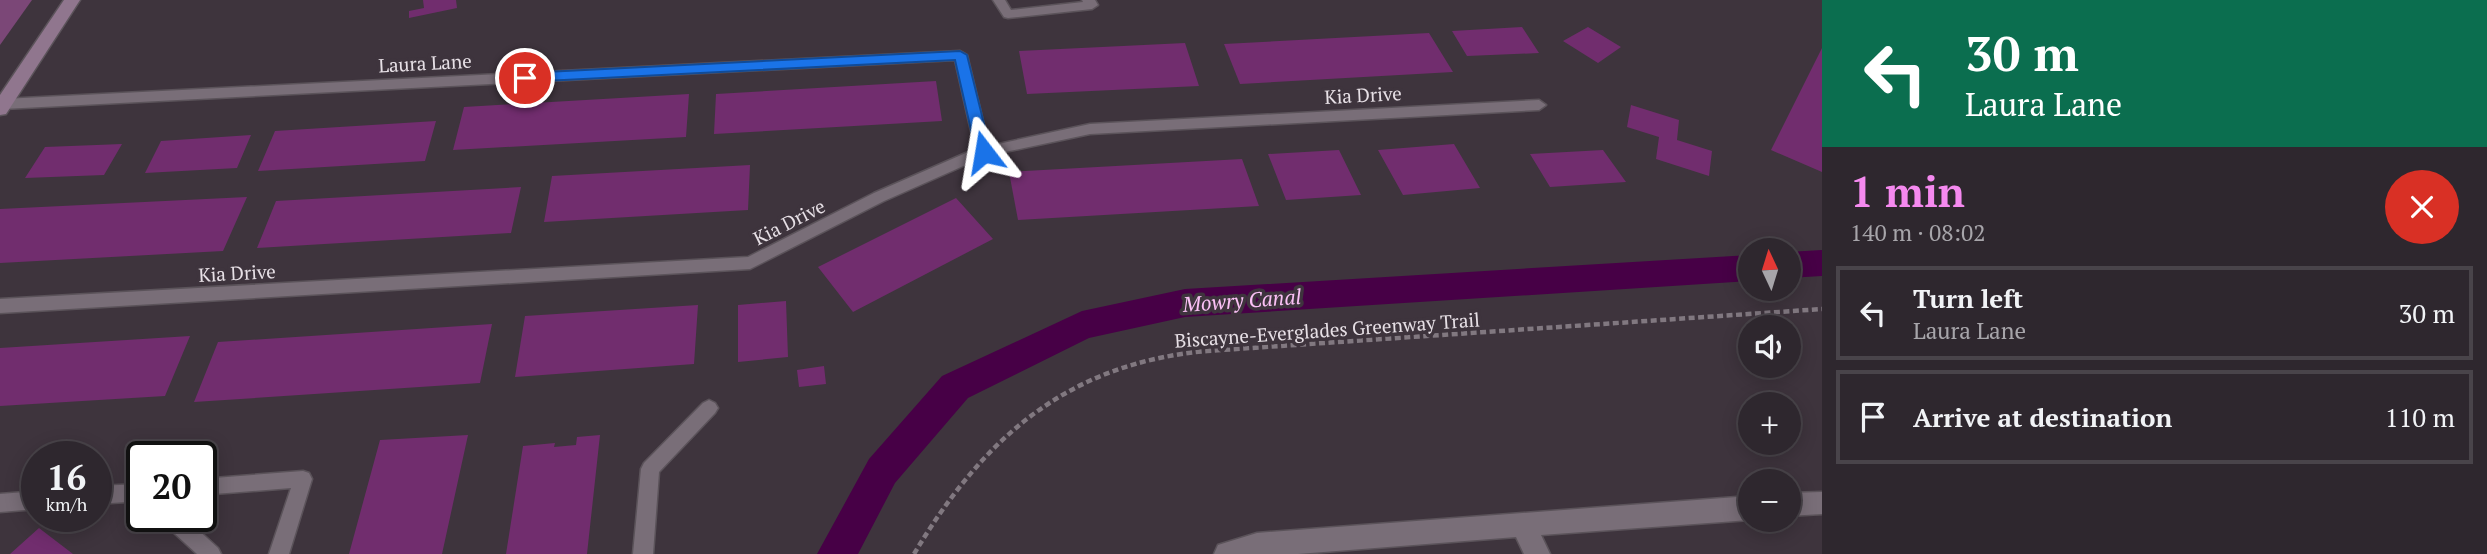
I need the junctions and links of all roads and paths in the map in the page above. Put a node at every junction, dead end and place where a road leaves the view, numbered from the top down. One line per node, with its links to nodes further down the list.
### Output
1 (72, 0): 5 (street)
2 (999, 0): 3 (lane)
3 (1088, 0)
4 (1539, 105): 6 (lane, Kia Drive)
5 (2, 106): 6 (lane, Laura Lane)
6 (984, 152): 7 (lane, Kia Drive)
7 (0, 306)
8 (1822, 309): 21 (path, Biscayne-Everglades Greenway Trail)
9 (709, 408): 20 (lane)
10 (217, 486): 19 (lane)
11 (21, 501): 12 (lane)
12 (0, 503)
13 (1822, 503): 14 (street)
14 (1801, 504)
15 (1738, 509): 16 (street)
16 (1523, 525): 22 (street); 23 (street)
17 (187, 532): 18 (lane)
18 (211, 554)
19 (279, 554)
20 (643, 554)
21 (914, 554)
22 (1227, 554)
23 (1537, 554)

